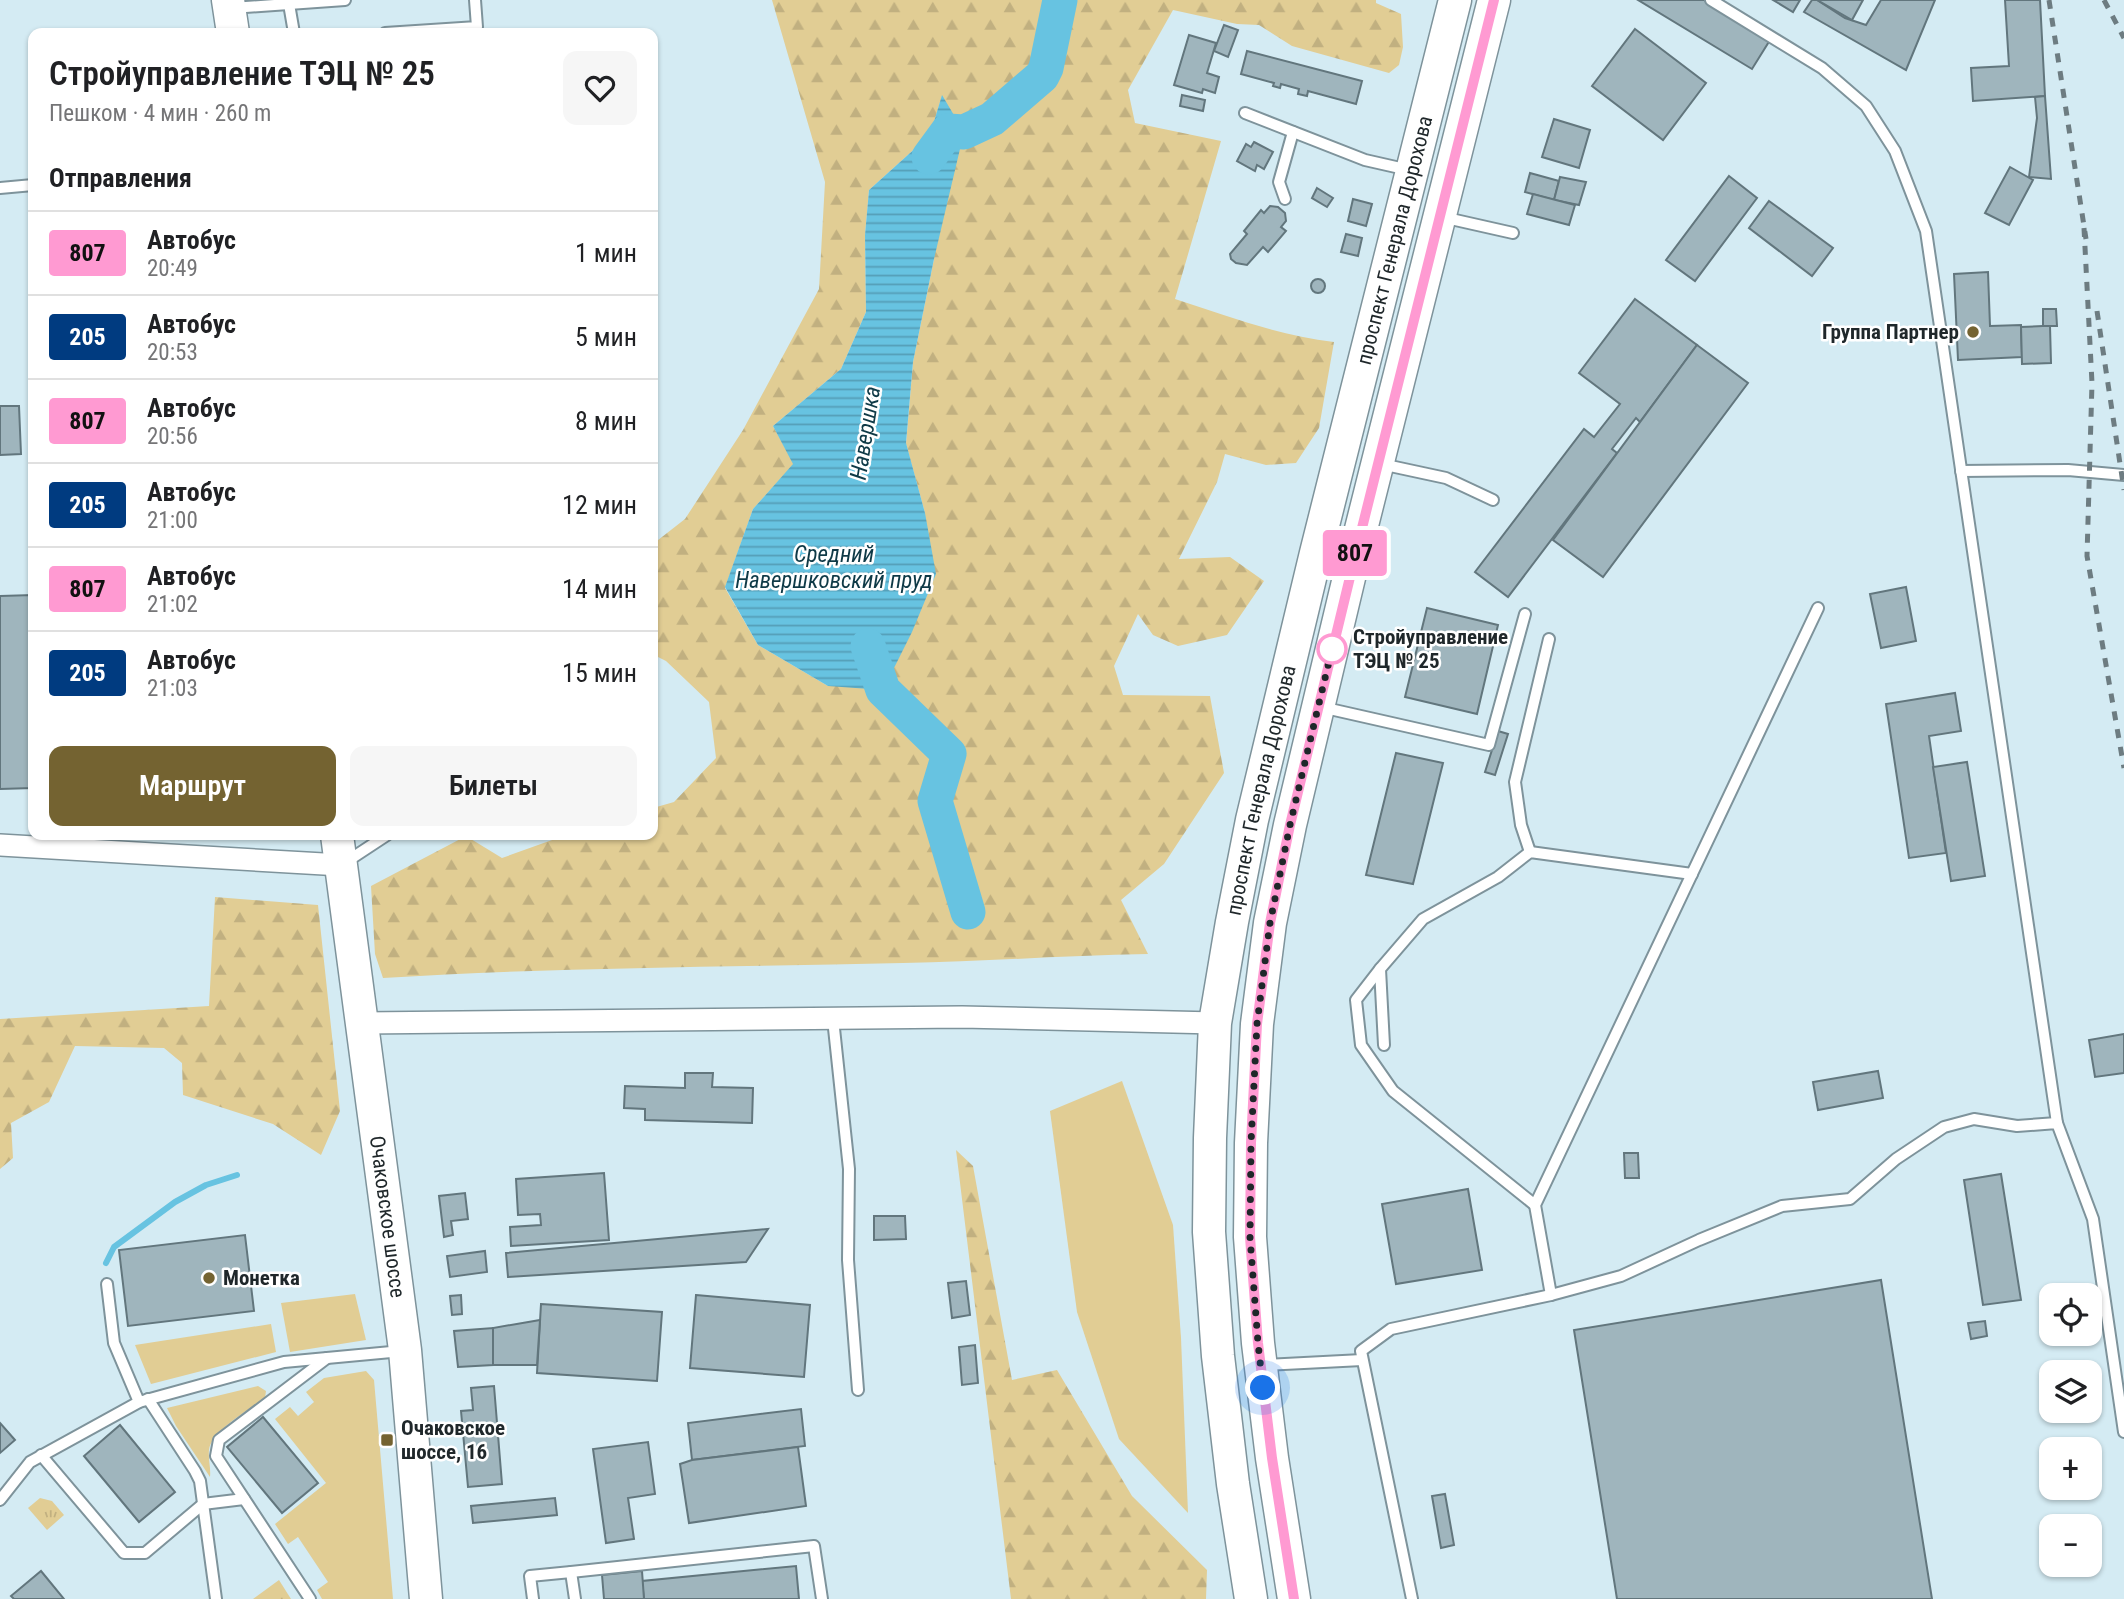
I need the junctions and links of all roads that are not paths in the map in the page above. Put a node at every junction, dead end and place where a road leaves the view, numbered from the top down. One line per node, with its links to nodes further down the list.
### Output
1 (345, 0): 6 (lane)
2 (475, 0): 9 (lane)
3 (1455, 0): 12 (main road, проспект Генерала Дорохова)
4 (1494, 0): 16 (main road, проспект Генерала Дорохова)
5 (1711, 0): 19 (lane)
6 (289, 4): 7 (lane); 8 (lane)
7 (230, 14)
8 (293, 28)
9 (451, 28)
10 (1245, 113): 11 (lane)
11 (1293, 132): 12 (lane); 15 (lane)
12 (1412, 171): 34 (main road, проспект Генерала Дорохова)
13 (28, 185): 14 (lane)
14 (0, 188)
15 (1285, 199)
16 (1440, 217): 17 (lane); 18 (main road, проспект Генерала Дорохова)
17 (1513, 233)
18 (1378, 463): 21 (lane); 25 (main road, проспект Генерала Дорохова)
19 (1961, 471): 20 (lane); 36 (lane)
20 (2124, 475)
21 (1493, 500)
22 (1818, 608): 30 (lane)
23 (1525, 614): 25 (lane)
24 (1549, 639): 29 (lane)
25 (1318, 706): 43 (main road, проспект Генерала Дорохова)
26 (371, 840): 28 (lane)
27 (0, 845): 28 (street)
28 (339, 850): 33 (main road, Очаковское шоссе)
29 (1531, 852): 30 (lane); 31 (lane)
30 (1692, 874): 37 (lane)
31 (1380, 969): 35 (lane); 37 (lane)
32 (833, 1018): 33 (street); 34 (street); 44 (lane)
33 (363, 1023): 40 (main road, Очаковское шоссе)
34 (1215, 1023): 58 (main road, проспект Генерала Дорохова)
35 (1384, 1045)
36 (2057, 1123): 39 (lane); 46 (lane)
37 (1535, 1205): 39 (lane)
38 (107, 1284): 45 (lane)
39 (1551, 1295): 42 (lane)
40 (405, 1350): 41 (lane); 54 (main road, Очаковское шоссе)
41 (327, 1358): 45 (lane); 48 (lane)
42 (1362, 1360): 43 (lane); 60 (lane)
43 (1260, 1365): 59 (main road, проспект Генерала Дорохова)
44 (858, 1390)
45 (144, 1401): 47 (lane); 50 (lane)
46 (2124, 1432)
47 (41, 1455): 49 (lane); 50 (lane)
48 (244, 1499): 50 (lane); 53 (lane)
49 (0, 1500)
50 (203, 1504): 52 (lane)
51 (572, 1572): 55 (lane); 56 (lane); 57 (lane)
52 (216, 1599)
53 (310, 1599)
54 (426, 1599)
55 (533, 1599)
56 (575, 1599)
57 (822, 1599)
58 (1251, 1599)
59 (1294, 1599)
60 (1412, 1599)

